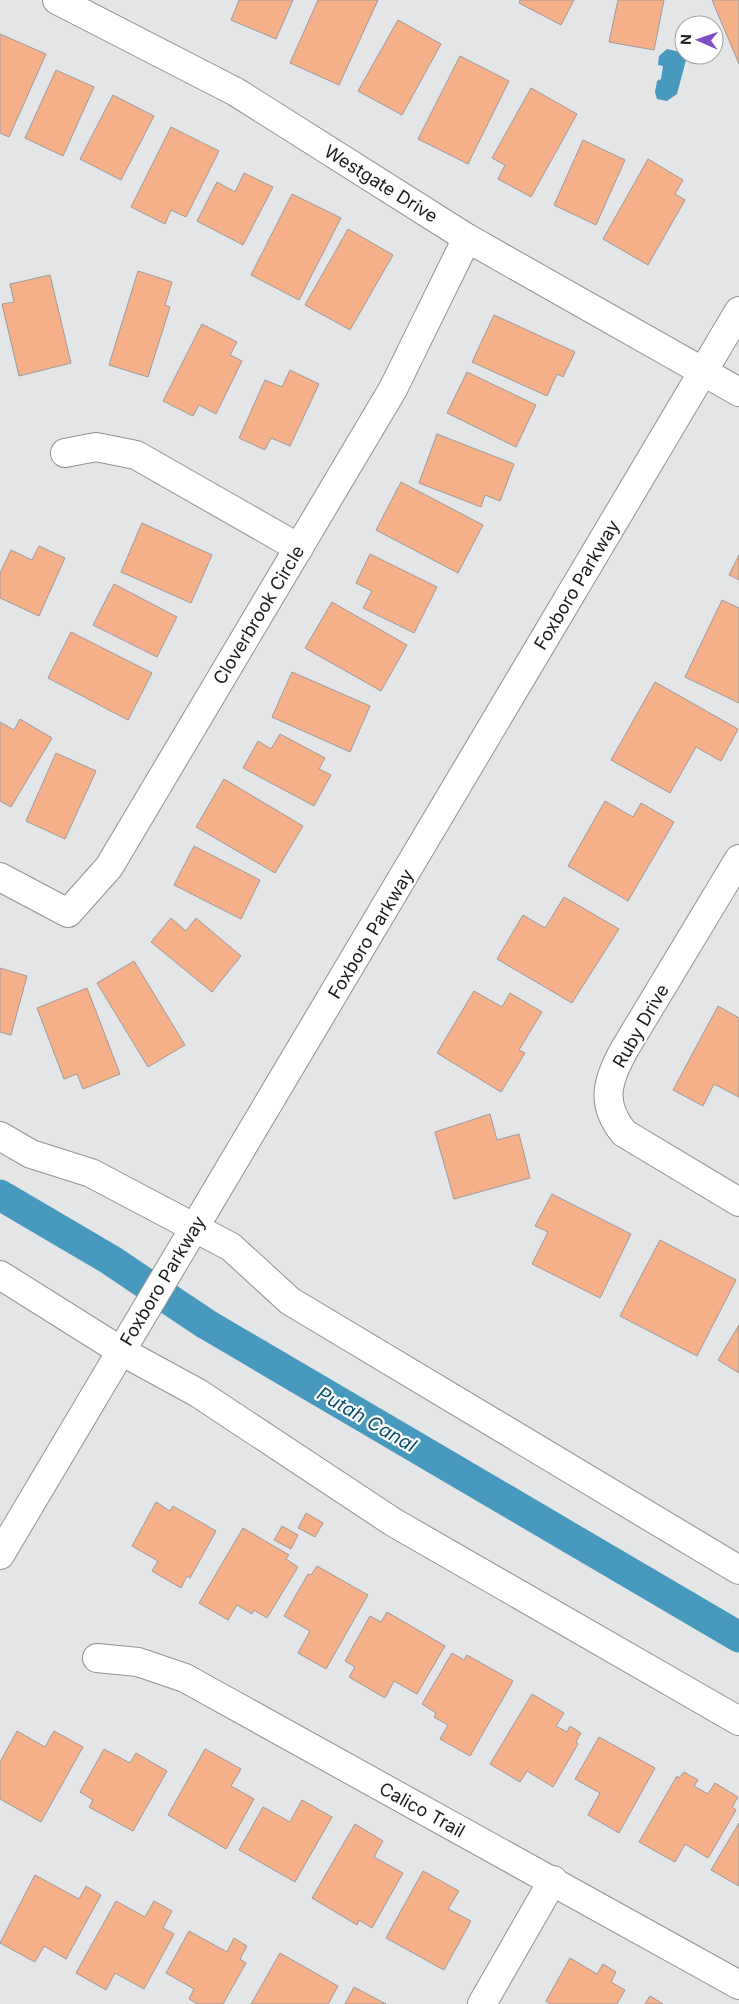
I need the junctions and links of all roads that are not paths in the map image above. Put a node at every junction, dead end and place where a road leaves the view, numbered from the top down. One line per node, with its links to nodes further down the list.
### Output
1 (57, 0): 2 (street, Westgate Drive)
2 (468, 238): 4 (street, Westgate Drive); 7 (street, Cloverbrook Circle)
3 (739, 311): 4 (street, Foxboro Parkway)
4 (703, 371): 5 (street, Westgate Drive); 12 (street, Foxboro Parkway)
5 (739, 392)
6 (65, 453): 7 (street)
7 (299, 548): 9 (street, Cloverbrook Circle)
8 (739, 859): 11 (street, Ruby Drive)
9 (0, 876)
10 (0, 1136): 12 (street)
11 (739, 1202)
12 (195, 1228): 14 (street, Foxboro Parkway); 16 (street)
13 (0, 1275): 14 (street)
14 (121, 1351): 15 (street, Foxboro Parkway); 18 (street)
15 (0, 1555)
16 (739, 1570)
17 (97, 1658): 19 (street, Calico Trail)
18 (739, 1721)
19 (553, 1880): 20 (street, Calico Trail); 21 (street)
20 (739, 1985)
21 (482, 2004)

